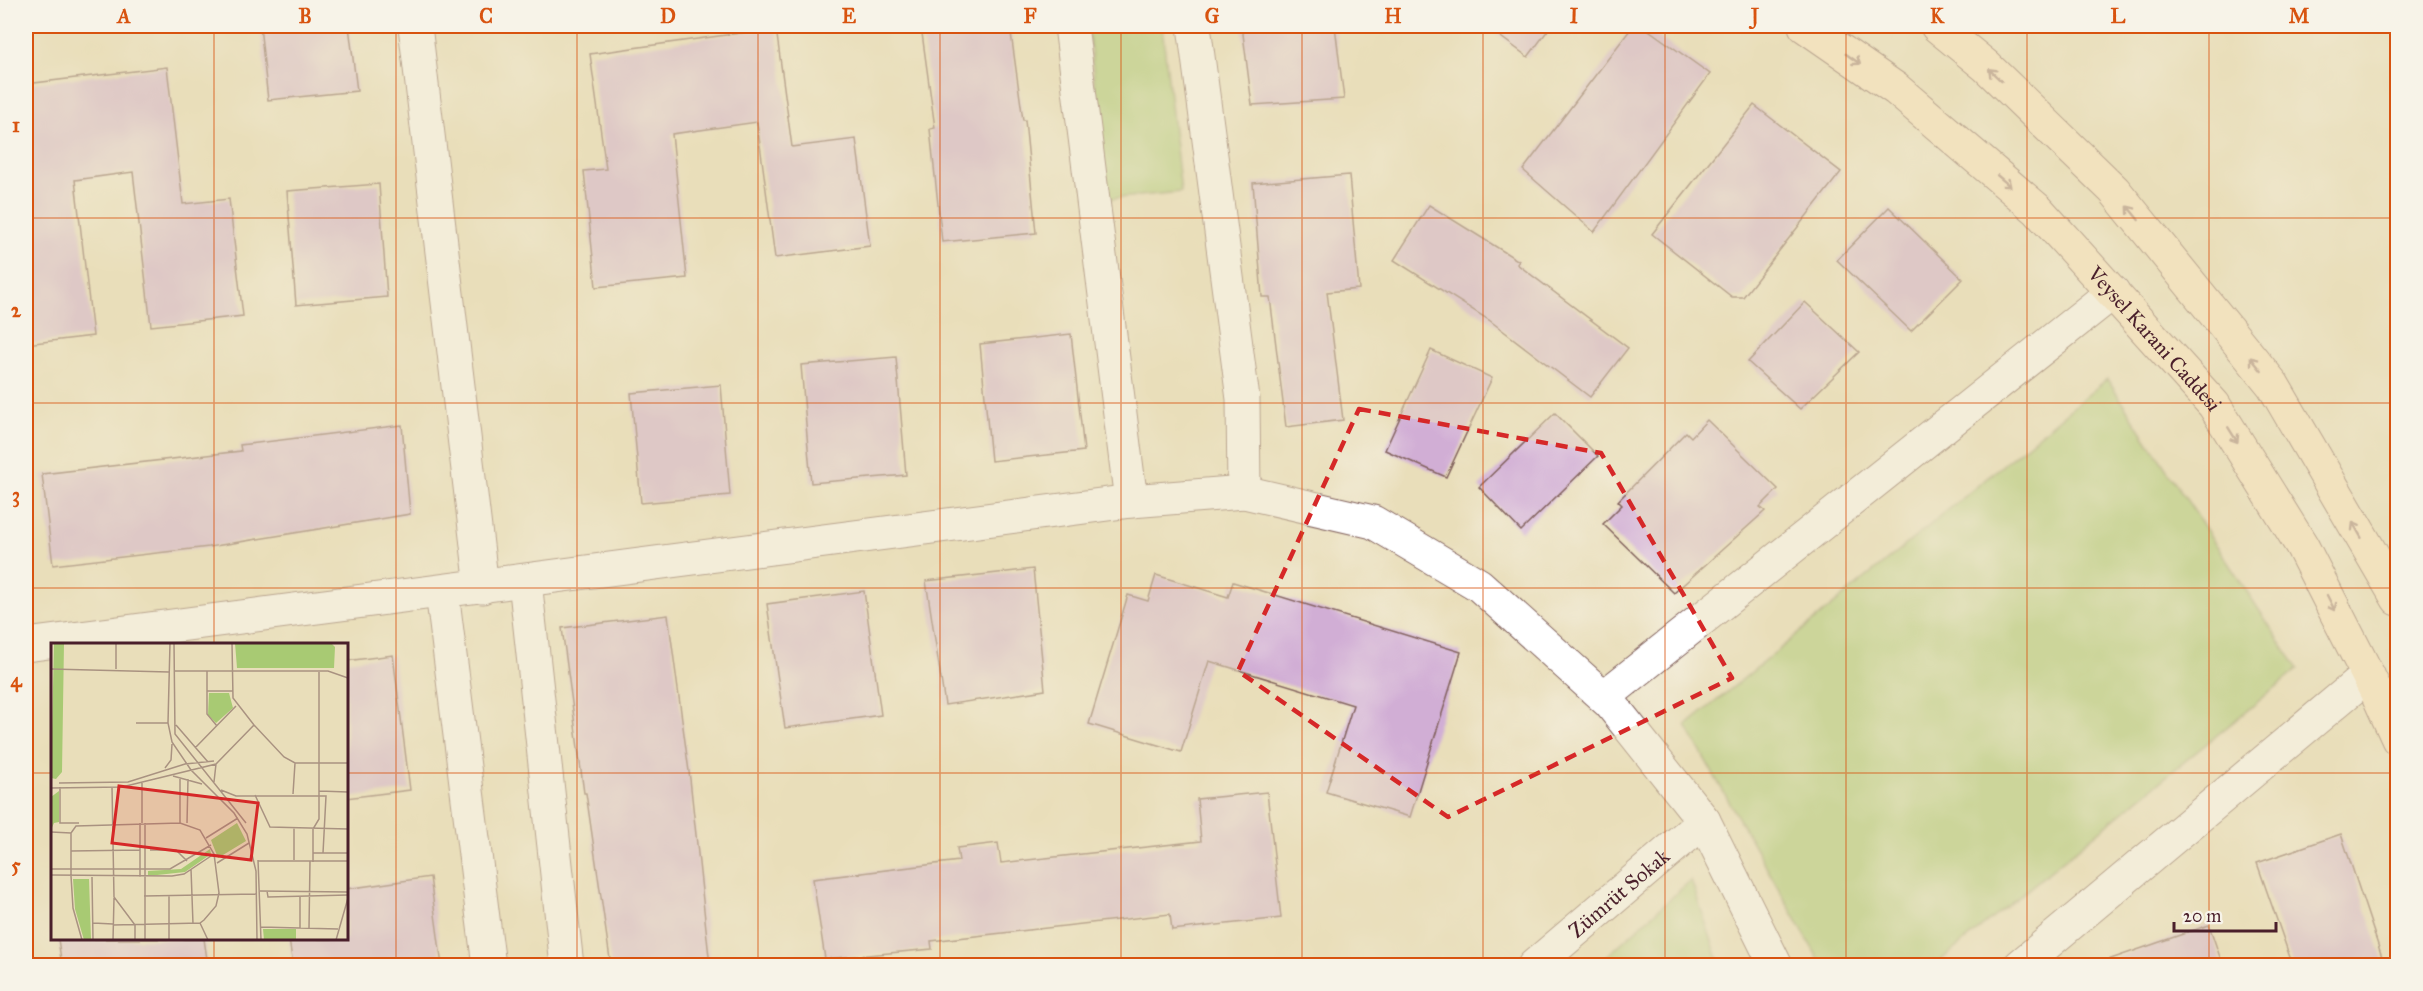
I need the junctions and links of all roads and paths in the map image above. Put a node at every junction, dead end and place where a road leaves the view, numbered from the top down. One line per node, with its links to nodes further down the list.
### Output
1 (415, 26): 10 (street)
2 (1071, 26): 8 (street)
3 (1194, 26): 7 (street)
4 (1804, 26): 6 (main road, Veysel Karani Caddesi, one-way to 6)
5 (1938, 26): 12 (main road, one-way to 5)
6 (2113, 292): 14 (main road, Veysel Karani Caddesi, one-way to 14); 15 (street)
7 (1244, 492): 8 (street); 15 (street)
8 (1131, 501): 9 (street)
9 (525, 581): 10 (street); 20 (street)
10 (482, 587): 11 (street)
11 (442, 592): 13 (street); 19 (street)
12 (2397, 599)
13 (26, 645)
14 (2368, 675): 16 (main road, Veysel Karani Caddesi); 22 (street)
15 (1604, 697): 17 (street)
16 (2397, 739)
17 (1704, 821): 18 (street); 21 (street, Zümrüt Sokak)
18 (1775, 965)
19 (489, 966)
20 (567, 966)
21 (1534, 966)
22 (2020, 966)

